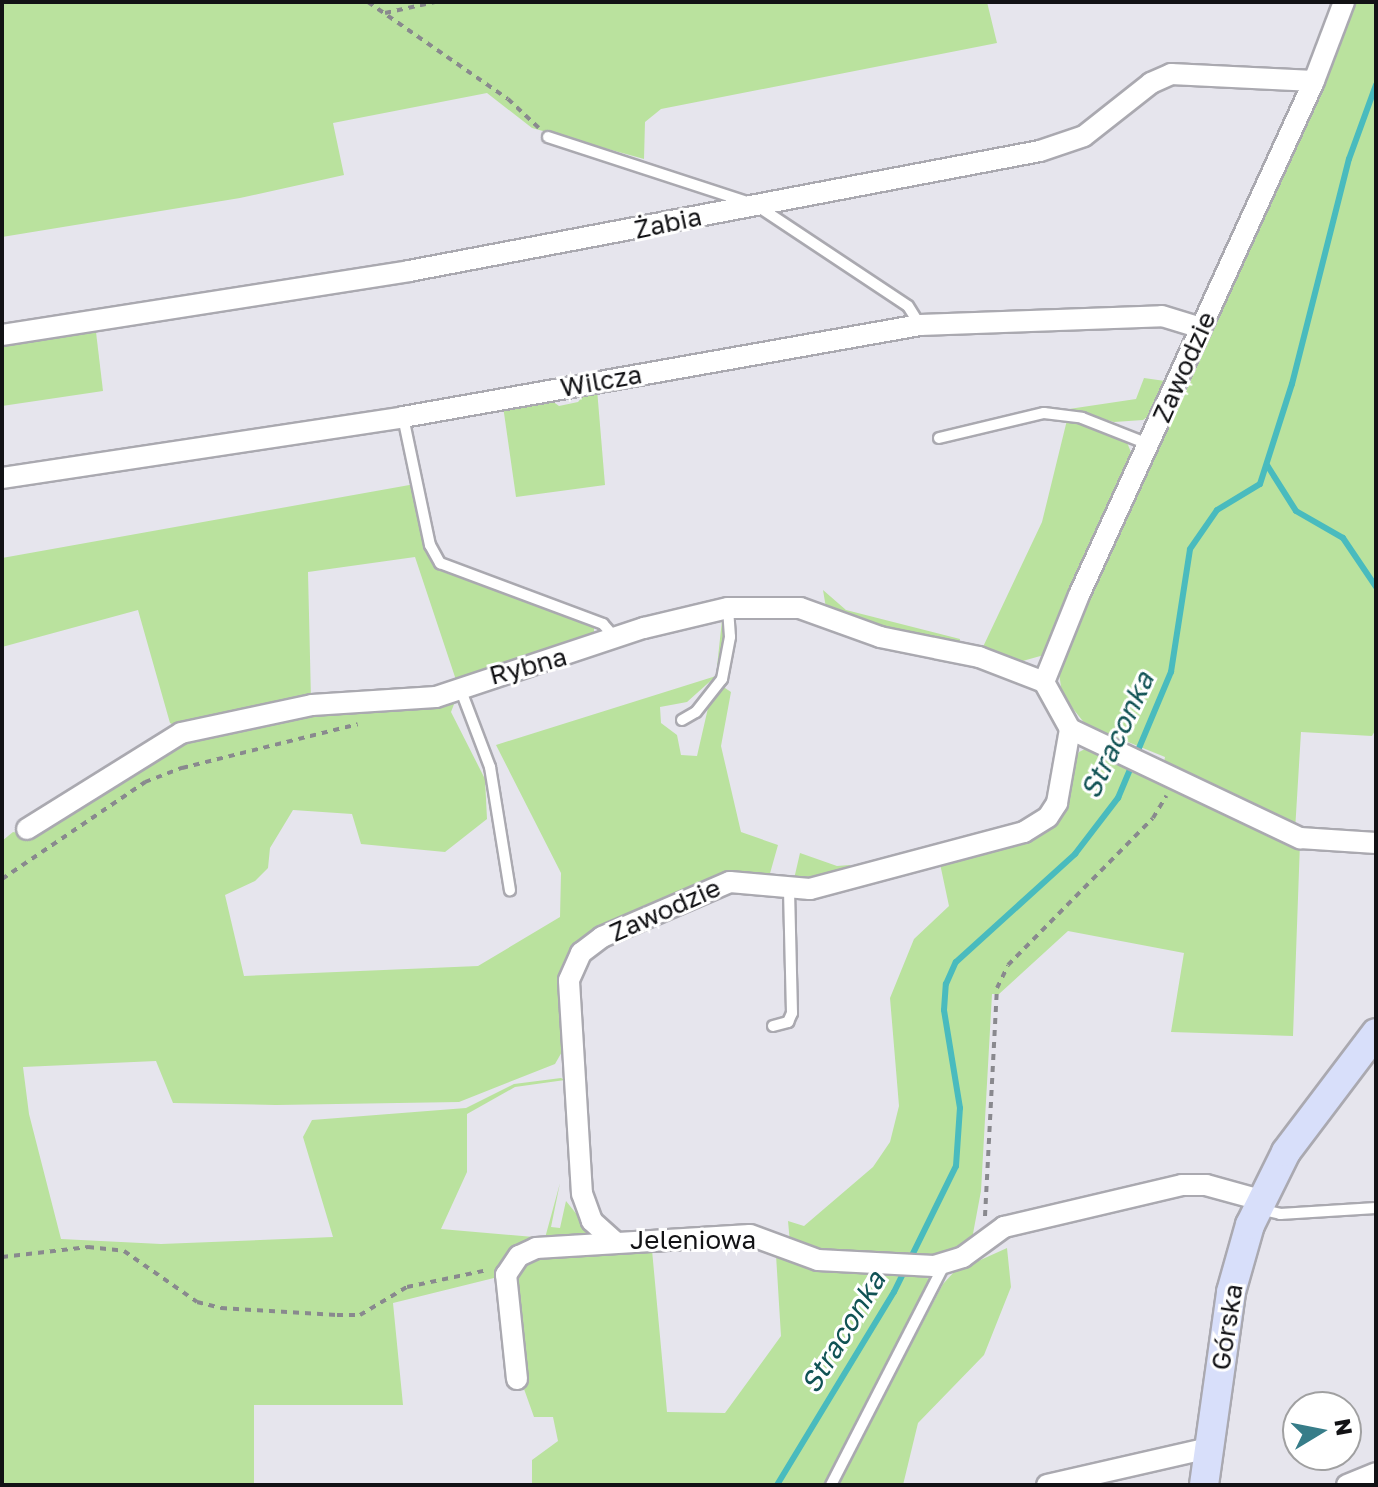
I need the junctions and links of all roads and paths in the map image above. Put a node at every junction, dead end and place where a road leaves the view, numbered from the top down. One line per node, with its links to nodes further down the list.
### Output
1 (368, 2): 4 (path)
2 (435, 2): 4 (path)
3 (1344, 2): 5 (street, Zawodzie)
4 (385, 13): 6 (path)
5 (1314, 81): 7 (street, Żabia); 9 (street, Zawodzie)
6 (548, 137): 7 (lane)
7 (756, 205): 8 (lane); 10 (street, Żabia)
8 (920, 325): 9 (street, Wilcza); 11 (street, Wilcza)
9 (1201, 328): 13 (street, Zawodzie)
10 (2, 335)
11 (403, 417): 14 (street, Wilcza); 16 (lane)
12 (939, 438): 13 (lane)
13 (1148, 444): 17 (street, Zawodzie)
14 (2, 478)
15 (728, 608): 16 (street, Rybna); 17 (street, Rybna); 19 (lane)
16 (615, 638): 18 (street, Rybna)
17 (1044, 682): 21 (street)
18 (460, 688): 23 (street, Rybna); 26 (lane)
19 (682, 720)
20 (362, 722): 25 (path)
21 (1070, 729): 22 (street); 27 (street, Zawodzie)
22 (1174, 775): 24 (street); 32 (path)
23 (27, 829)
24 (1376, 843)
25 (2, 879)
26 (510, 890)
27 (789, 890): 28 (lane); 33 (street, Zawodzie)
28 (773, 1026)
29 (1376, 1033): 30 (street, Górska)
30 (1259, 1204): 31 (lane); 32 (street); 38 (street, Górska)
31 (1376, 1208)
32 (981, 1239): 36 (street)
33 (614, 1241): 35 (street, Jeleniowa); 36 (street, Jeleniowa)
34 (2, 1257): 35 (path)
35 (510, 1265): 37 (street)
36 (939, 1266): 40 (lane)
37 (517, 1379)
38 (1209, 1448): 41 (street); 42 (street, Górska)
39 (1374, 1476): 43 (street)
40 (831, 1485)
41 (1047, 1485)
42 (1204, 1485)
43 (1347, 1485)

